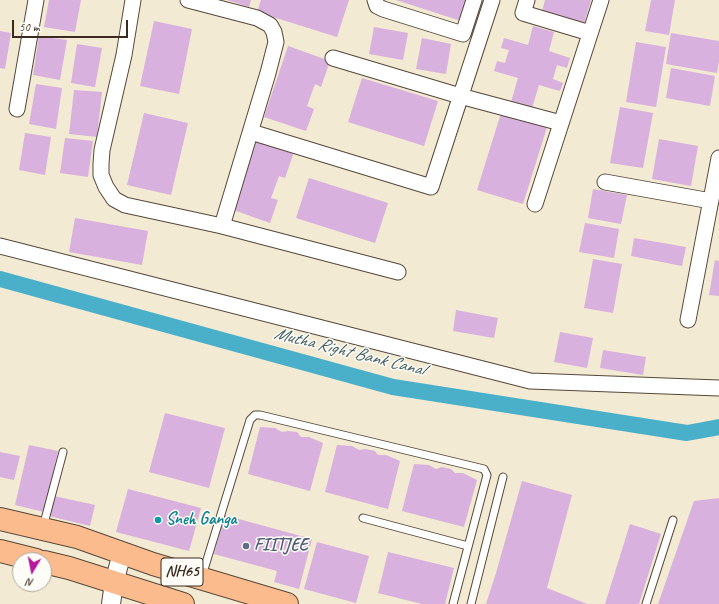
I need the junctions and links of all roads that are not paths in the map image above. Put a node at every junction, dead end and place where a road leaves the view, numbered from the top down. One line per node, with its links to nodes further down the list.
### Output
1 (36, 0): 12 (street)
2 (133, 0): 19 (street)
3 (188, 0): 14 (street)
4 (375, 0): 5 (street)
5 (474, 0)
6 (492, 0): 11 (street)
7 (527, 0): 9 (street)
8 (601, 0): 9 (street)
9 (590, 33): 13 (street)
10 (333, 58): 11 (street)
11 (460, 96): 13 (street); 14 (street)
12 (17, 109)
13 (560, 123): 18 (street)
14 (251, 132): 19 (street)
15 (719, 158): 17 (street)
16 (606, 182): 17 (street)
17 (711, 201): 22 (street)
18 (535, 204)
19 (222, 226): 21 (street)
20 (0, 246): 23 (street)
21 (398, 272)
22 (688, 320)
23 (719, 388)
24 (63, 452): 29 (lane)
25 (503, 477): 41 (lane)
26 (363, 518): 30 (lane)
27 (0, 519): 29 (highway, NH65)
28 (673, 520): 42 (lane)
29 (43, 529): 32 (highway, NH65)
30 (468, 546): 35 (lane); 40 (lane)
31 (0, 551): 33 (highway)
32 (122, 553): 35 (highway, NH65); 36 (street)
33 (12, 554)
34 (52, 564): 36 (highway, NH65)
35 (202, 578): 39 (highway, NH65)
36 (114, 583): 37 (street); 38 (highway, NH65)
37 (111, 604)
38 (183, 604)
39 (287, 604)
40 (453, 604)
41 (471, 604)
42 (646, 604)

